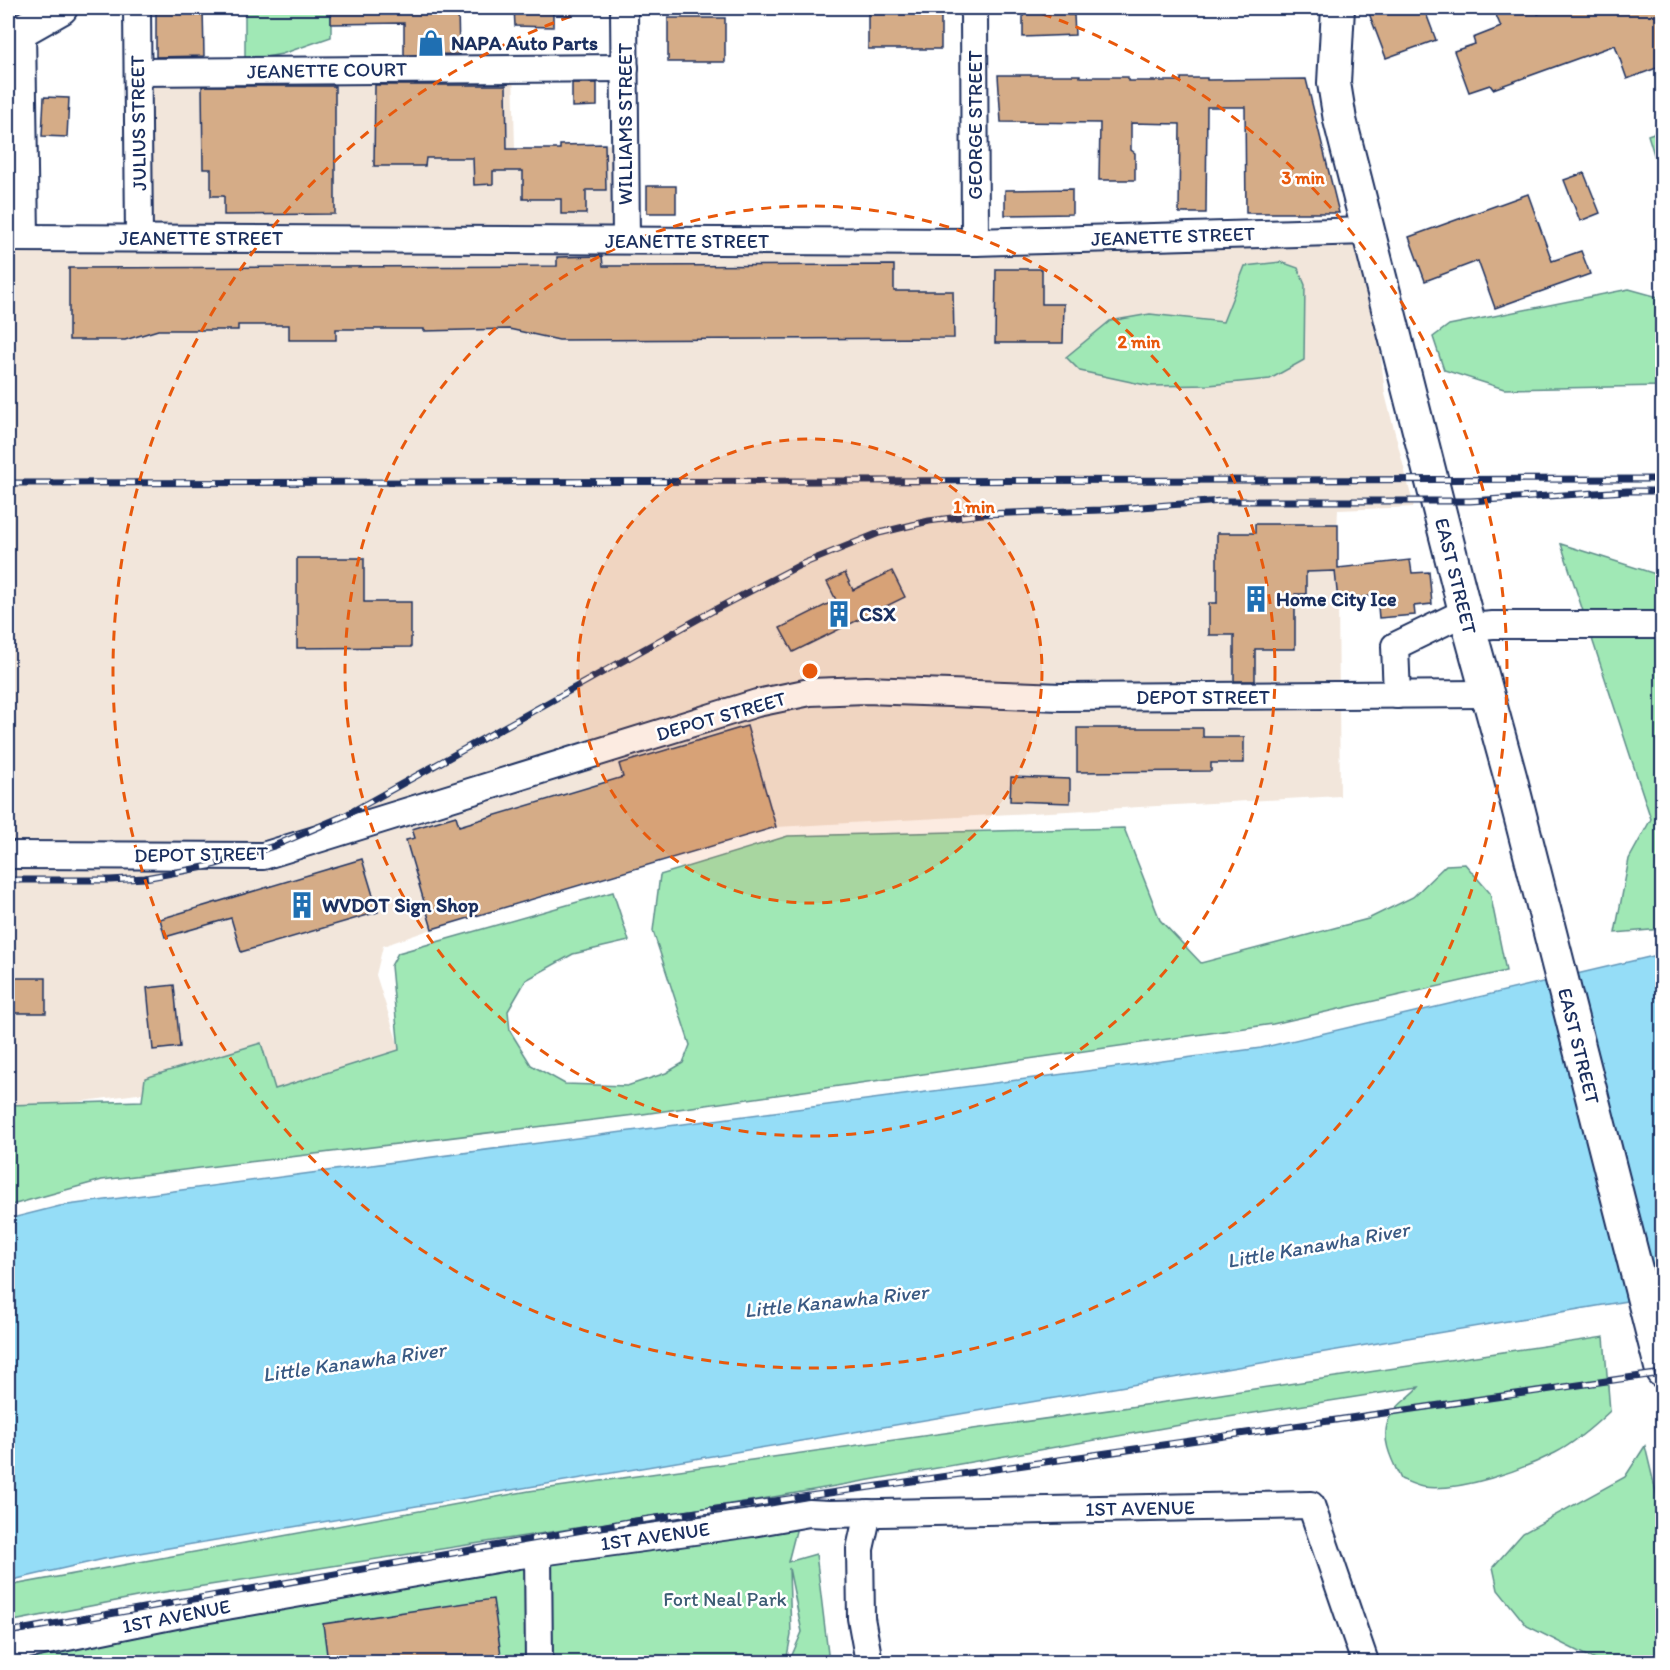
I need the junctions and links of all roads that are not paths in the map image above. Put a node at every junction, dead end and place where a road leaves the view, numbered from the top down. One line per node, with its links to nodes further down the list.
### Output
1 (61, 8): 6 (main road)
2 (137, 8): 8 (street, JULIUS STREET)
3 (624, 8): 7 (street, WILLIAMS STREET)
4 (974, 8): 13 (street, GEORGE STREET)
5 (1338, 8): 9 (main road, EAST STREET)
6 (15, 34): 10 (street)
7 (625, 68): 8 (street, JEANETTE COURT); 12 (street, WILLIAMS STREET)
8 (138, 72): 11 (street, JULIUS STREET)
9 (1367, 231): 13 (street, JEANETTE STREET); 14 (main road, EAST STREET)
10 (16, 238): 11 (street, JEANETTE STREET)
11 (139, 238): 12 (street, JEANETTE STREET)
12 (626, 240): 13 (street, JEANETTE STREET)
13 (975, 242)
14 (1467, 620): 15 (street); 16 (main road, EAST STREET); 17 (street)
15 (1662, 625)
16 (1487, 694): 17 (street, DEPOT STREET); 19 (main road, EAST STREET)
17 (1397, 695): 18 (street, DEPOT STREET)
18 (8, 855)
19 (1662, 1371)
20 (868, 1513): 21 (street, 1ST AVENUE); 24 (street); 25 (street, 1ST AVENUE)
21 (538, 1552): 22 (street, 1ST AVENUE); 23 (street)
22 (8, 1649)
23 (538, 1662)
24 (869, 1662)
25 (1365, 1662)

